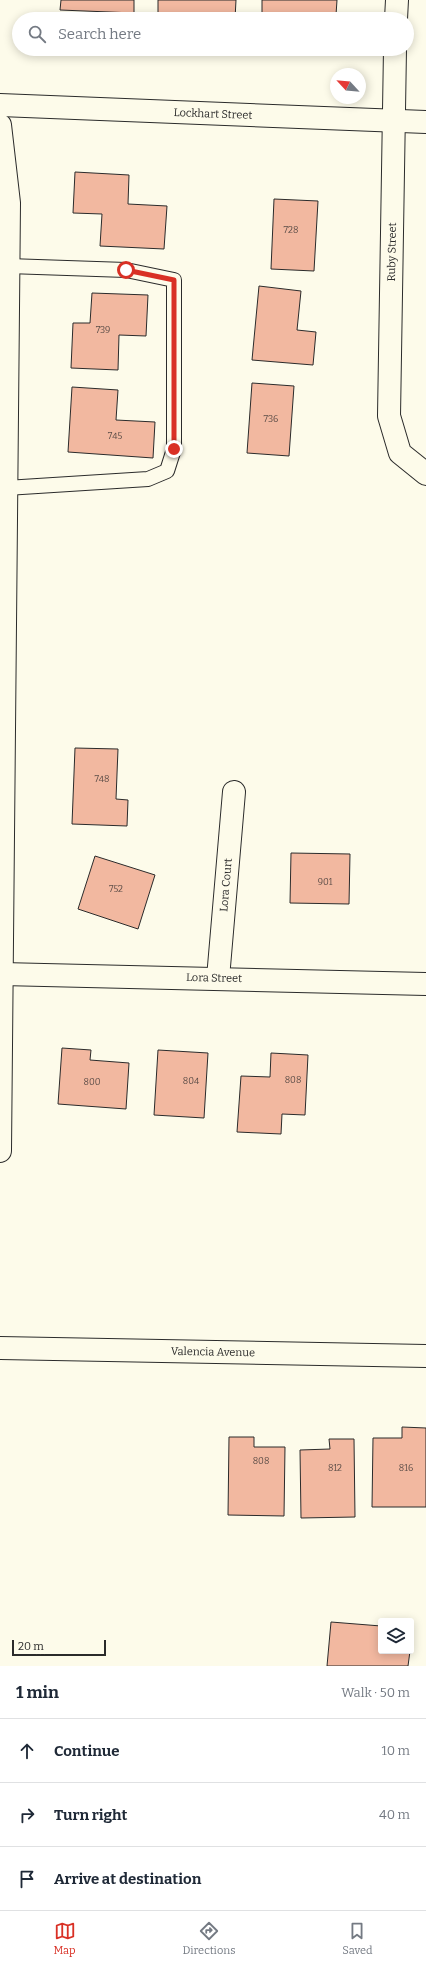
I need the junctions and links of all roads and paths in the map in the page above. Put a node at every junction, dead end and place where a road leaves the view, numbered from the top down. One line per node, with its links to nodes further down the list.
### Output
1 (397, 0): 2 (street)
2 (396, 12)
3 (395, 56): 5 (street, Ruby Street)
4 (0, 105): 5 (street, Lockhart Street)
5 (394, 121): 6 (street, Lockhart Street); 9 (street, Ruby Street)
6 (426, 122)
7 (0, 125): 8 (street)
8 (8, 266): 10 (street); 10 (lane)
9 (426, 474)
10 (6, 488): 12 (street)
11 (234, 792): 13 (street, Lora Court)
12 (2, 974): 13 (street, Lora Street); 15 (street)
13 (218, 978): 14 (street, Lora Street)
14 (426, 984)
15 (0, 1151)
16 (0, 1348): 17 (street, Valencia Avenue)
17 (426, 1356)

